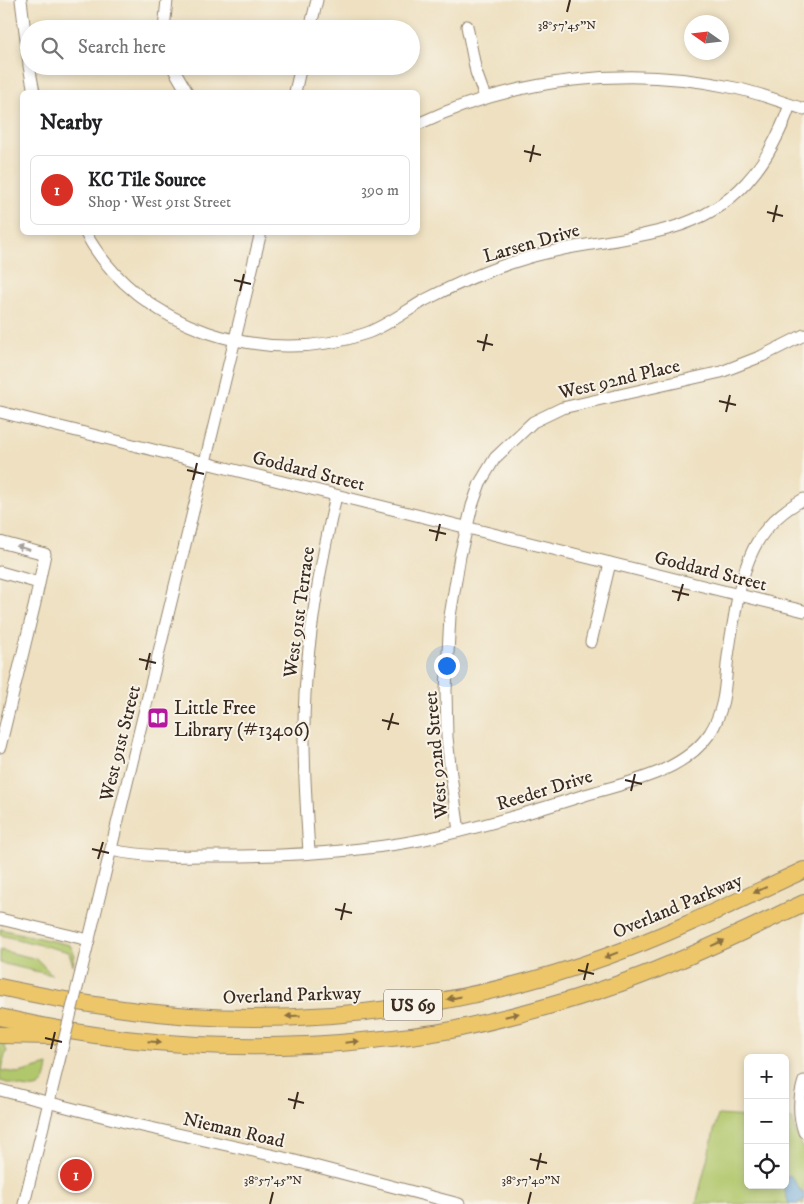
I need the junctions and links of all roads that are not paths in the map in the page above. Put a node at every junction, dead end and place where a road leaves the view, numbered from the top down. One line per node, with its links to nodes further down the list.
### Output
1 (21, 0): 4 (street)
2 (167, 0): 5 (street)
3 (318, 0): 6 (street)
4 (23, 20)
5 (165, 20)
6 (312, 20)
7 (467, 26): 14 (street)
8 (31, 75): 11 (street)
9 (176, 75): 12 (street)
10 (299, 75): 13 (street)
11 (34, 90)
12 (186, 90)
13 (295, 90)
14 (486, 98): 15 (street); 17 (street)
15 (790, 105): 16 (street); 21 (street, Larsen Drive)
16 (804, 109)
17 (420, 123)
18 (87, 235): 21 (street, Larsen Drive)
19 (260, 235): 21 (street, West 91st Street)
20 (804, 335): 26 (street, West 92nd Place)
21 (235, 339): 23 (street, West 91st Street)
22 (0, 412): 23 (street, Goddard Street)
23 (205, 462): 24 (street, Goddard Street); 37 (street, West 91st Street)
24 (336, 496): 26 (street, Goddard Street); 38 (street, West 91st Terrace)
25 (804, 499): 31 (street, Reeder Drive)
26 (467, 527): 28 (street, Goddard Street); 36 (street, West 92nd Street)
27 (0, 542): 30 (street, one-way to 27)
28 (610, 563): 31 (street, Goddard Street); 33 (street)
29 (0, 572): 30 (street)
30 (39, 583): 34 (street)
31 (739, 595): 32 (street, Goddard Street); 36 (street, Reeder Drive)
32 (804, 611)
33 (591, 642)
34 (3, 717): 35 (street)
35 (0, 747)
36 (460, 831): 38 (street, Reeder Drive)
37 (111, 850): 38 (street, Reeder Drive); 42 (street, West 91st Street)
38 (310, 853)
39 (804, 870): 43 (highway, Overland Parkway / US 69, one-way to 43)
40 (804, 903): 46 (highway, US 69, one-way to 40)
41 (0, 919): 42 (street)
42 (89, 940): 49 (street, West 91st Street, bridge)
43 (0, 987)
44 (0, 1017): 46 (highway, US 69)
45 (0, 1035): 46 (highway)
46 (107, 1038)
47 (804, 1082): 50 (street)
48 (0, 1090): 49 (street, Nieman Road)
49 (49, 1102): 51 (street, West 91st Street); 52 (street, Nieman Road)
50 (804, 1132)
51 (24, 1204)
52 (459, 1204)

